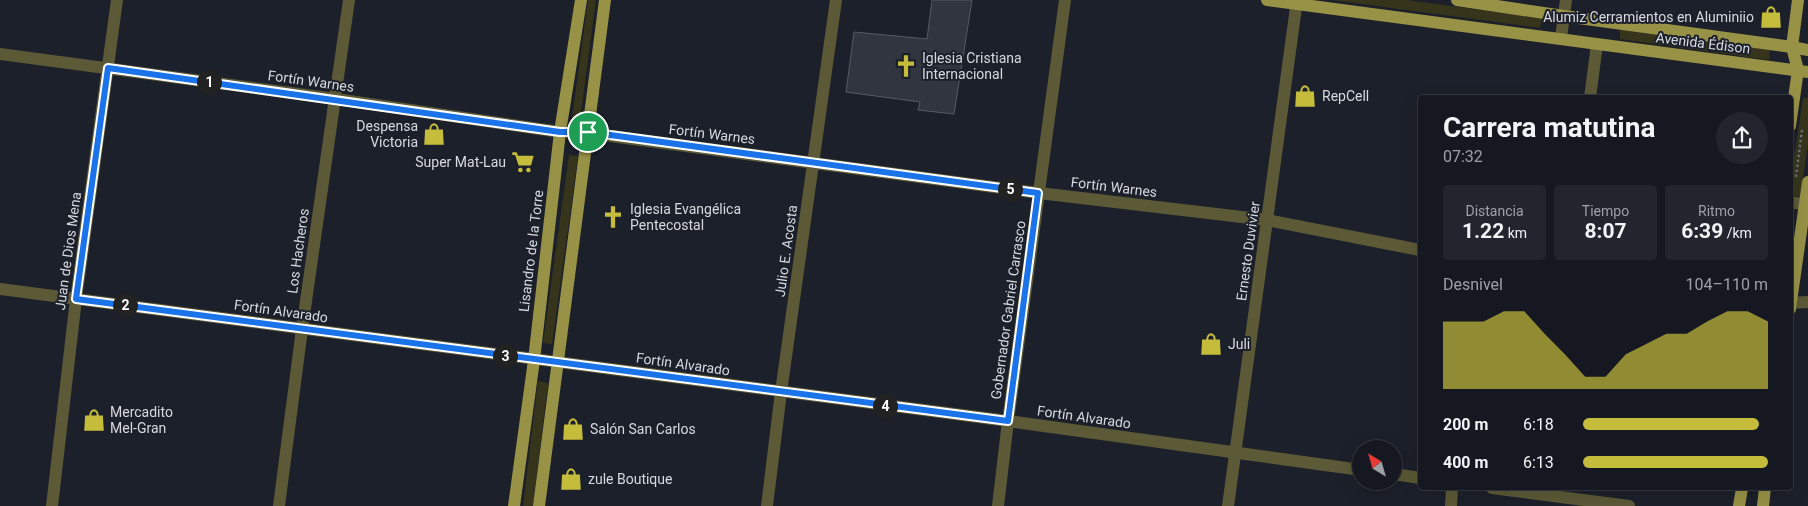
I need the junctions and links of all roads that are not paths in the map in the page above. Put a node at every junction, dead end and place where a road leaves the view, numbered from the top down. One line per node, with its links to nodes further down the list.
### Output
1 (117, 0): 18 (street, Juan de Dios Mena)
2 (350, 0): 21 (street, Los Hacheros)
3 (581, 0): 23 (main road, Lisandro de la Torre)
4 (605, 0): 24 (main road)
5 (836, 0): 25 (street, Julio E. Acosta)
6 (1065, 0): 27 (street, Gobernador Gabriel Carrasco)
7 (1267, 0): 11 (main road, Avenida Édison)
8 (1457, 0): 12 (main road, Avenida Édison)
9 (1566, 0): 12 (street)
10 (1798, 0): 15 (main road)
11 (1296, 2): 13 (main road, Avenida Édison); 29 (street, Ernesto Duvivier)
12 (1564, 16): 13 (street); 15 (main road, Avenida Édison)
13 (1561, 38): 14 (main road, Avenida Édison)
14 (1597, 44): 19 (main road, Avenida Édison); 20 (street)
15 (1792, 46): 16 (main road, Avenida Édison); 19 (main road)
16 (1808, 50)
17 (0, 54): 18 (street, Fortín Warnes)
18 (108, 68): 21 (street, Fortín Warnes); 33 (street, Juan de Dios Mena)
19 (1803, 71): 22 (main road)
20 (1590, 95)
21 (336, 99): 23 (street, Fortín Warnes); 36 (street, Los Hacheros)
22 (1796, 125)
23 (560, 132): 24 (street, Fortín Warnes); 37 (main road, Lisandro de la Torre)
24 (588, 132): 25 (street, Fortín Warnes); 38 (main road)
25 (814, 162): 27 (street, Fortín Warnes); 39 (street, Julio E. Acosta)
26 (1808, 182): 28 (main road)
27 (1038, 193): 29 (street, Fortín Warnes); 40 (street, Gobernador Gabriel Carrasco)
28 (1799, 204): 31 (main road)
29 (1267, 220): 30 (street, Fortín Warnes); 41 (street, Ernesto Duvivier)
30 (1418, 250)
31 (1793, 271)
32 (0, 289): 33 (street, Fortín Alvarado)
33 (76, 299): 36 (street, Fortín Alvarado); 50 (street, Juan de Dios Mena)
34 (1808, 302): 35 (street)
35 (1793, 304)
36 (302, 328): 37 (street, Fortín Alvarado); 51 (street, Los Hacheros)
37 (534, 360): 38 (street, Fortín Alvarado); 52 (main road, Lisandro de la Torre)
38 (558, 363): 39 (street, Fortín Alvarado); 53 (main road)
39 (781, 392): 40 (street, Fortín Alvarado); 54 (street, Julio E. Acosta)
40 (1008, 421): 41 (street, Fortín Alvarado); 55 (street, Gobernador Gabriel Carrasco)
41 (1235, 453): 42 (street, Fortín Alvarado); 56 (street, Ernesto Duvivier)
42 (1352, 469)
43 (1402, 475): 44 (street)
44 (1418, 478)
45 (1452, 490): 57 (street)
46 (1535, 490): 49 (street)
47 (1742, 490): 59 (main road)
48 (1766, 490): 60 (main road)
49 (1549, 501): 58 (street)
50 (52, 506)
51 (279, 506)
52 (514, 506)
53 (539, 506)
54 (767, 506)
55 (998, 506)
56 (1228, 506)
57 (1451, 506)
58 (1629, 506)
59 (1739, 506)
60 (1763, 506)

